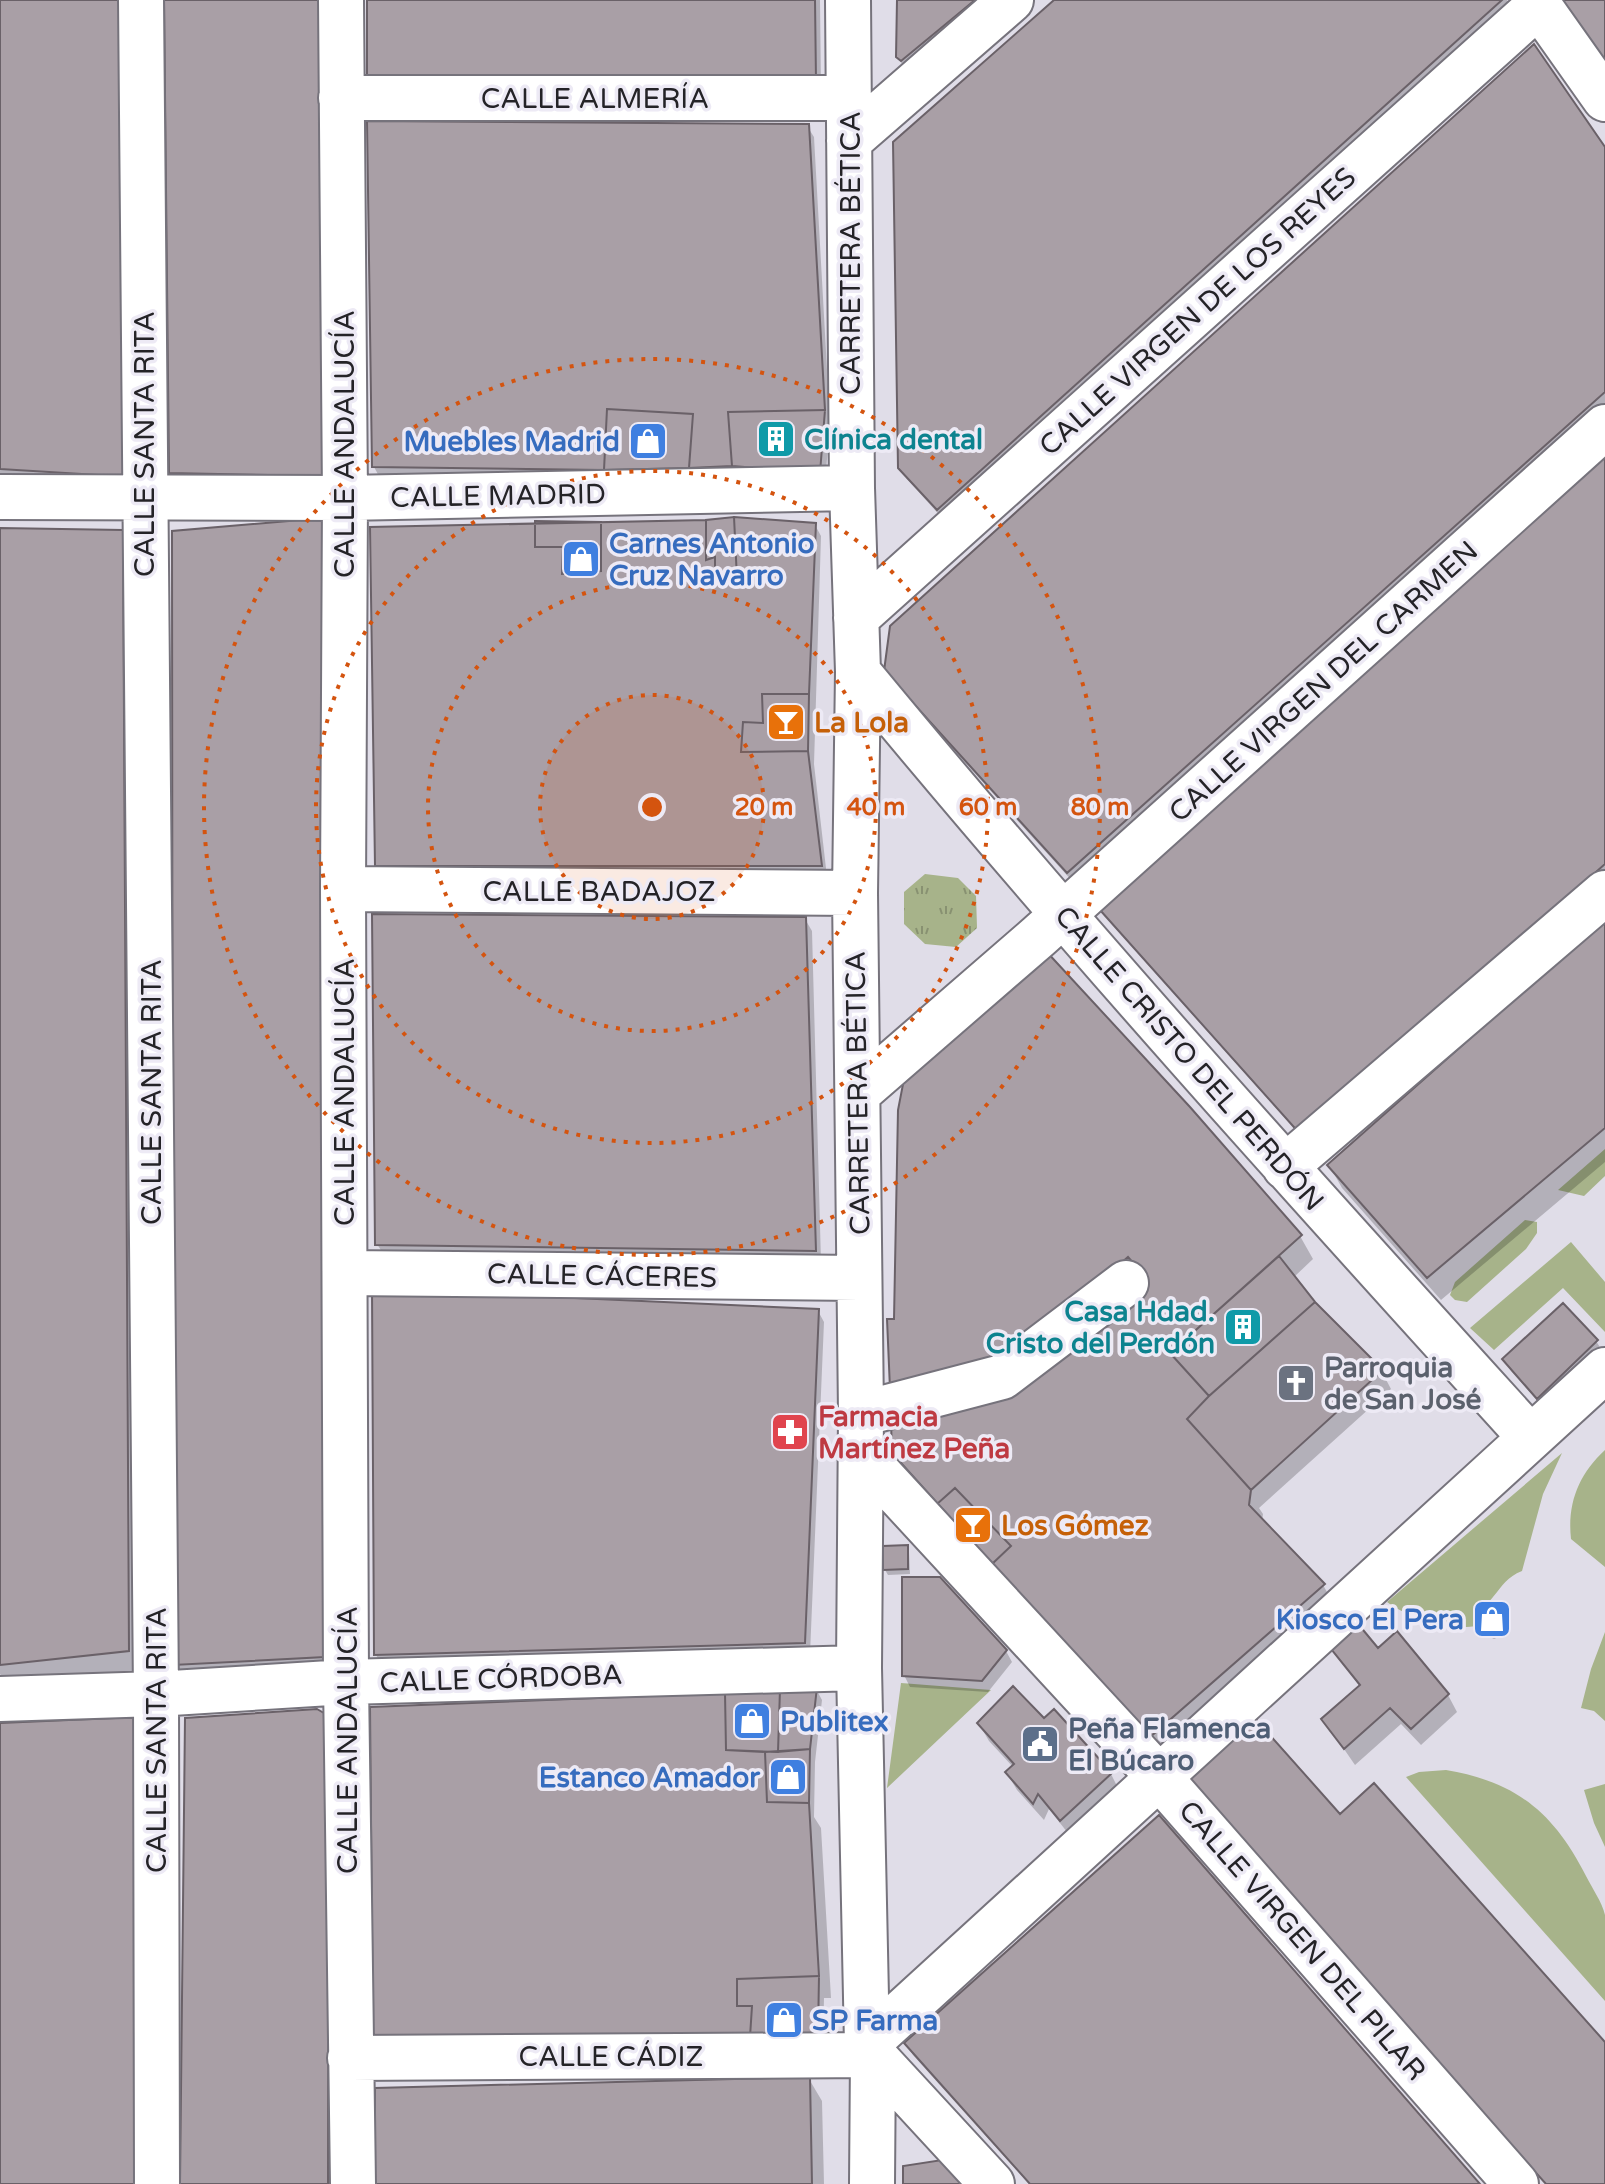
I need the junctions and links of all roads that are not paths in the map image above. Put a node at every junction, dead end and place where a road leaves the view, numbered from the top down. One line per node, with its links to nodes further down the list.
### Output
1 (141, 0): 13 (street, CALLE SANTA RITA)
2 (341, 0): 6 (street, CALLE ANDALUCÍA)
3 (848, 0): 7 (street, CARRETERA BÉTICA)
4 (1011, 0): 9 (street)
5 (1537, 3): 8 (street); 15 (street, CALLE VIRGEN DE LOS REYES)
6 (341, 98): 7 (street, CALLE ALMERÍA); 14 (street, CALLE ANDALUCÍA)
7 (849, 98): 9 (street, CARRETERA BÉTICA)
8 (1605, 99)
9 (849, 141): 11 (street, CARRETERA BÉTICA)
10 (1605, 427): 22 (street, CALLE VIRGEN DEL CARMEN)
11 (852, 488): 14 (street, CALLE MADRID); 15 (street, CARRETERA BÉTICA)
12 (0, 497): 13 (street, CALLE MADRID)
13 (144, 497): 14 (street, CALLE MADRID); 33 (street, CALLE SANTA RITA)
14 (345, 498): 19 (street, CALLE ANDALUCÍA)
15 (856, 618): 16 (street, CARRETERA BÉTICA)
16 (858, 672): 17 (street, CALLE CRISTO DEL PERDÓN); 18 (street, CARRETERA BÉTICA)
17 (925, 754): 18 (street); 22 (street, CALLE CRISTO DEL PERDÓN)
18 (857, 774): 20 (street, CARRETERA BÉTICA)
19 (343, 889): 20 (street, CALLE BADAJOZ); 25 (street, CALLE ANDALUCÍA)
20 (855, 893): 23 (street, CARRETERA BÉTICA)
21 (1605, 893): 24 (street)
22 (1063, 915): 23 (street, CALLE VIRGEN DEL CARMEN); 24 (street, CALLE CRISTO DEL PERDÓN)
23 (859, 1092): 26 (street, CARRETERA BÉTICA)
24 (1285, 1167): 30 (street, CALLE CRISTO DEL PERDÓN)
25 (345, 1273): 26 (street, CALLE CÁCERES); 32 (street, CALLE ANDALUCÍA)
26 (859, 1278): 29 (street, CARRETERA BÉTICA)
27 (1126, 1283): 29 (street)
28 (1605, 1370): 30 (street)
29 (860, 1433): 31 (street, CARRETERA BÉTICA); 35 (street, CALLE VIRGEN DEL PILAR)
30 (1530, 1437): 35 (street)
31 (859, 1668): 32 (street, CALLE CÓRDOBA); 36 (street, CARRETERA BÉTICA)
32 (346, 1682): 33 (street, CALLE CÓRDOBA); 37 (street, CALLE ANDALUCÍA)
33 (156, 1694): 34 (street, CALLE CÓRDOBA); 38 (street, CALLE SANTA RITA)
34 (0, 1699)
35 (1159, 1777): 36 (street); 42 (street, CALLE VIRGEN DEL PILAR)
36 (870, 2049): 37 (street, CALLE CÁDIZ); 40 (street, CARRETERA BÉTICA); 41 (street)
37 (350, 2058): 39 (street, CALLE ANDALUCÍA)
38 (157, 2184)
39 (353, 2184)
40 (872, 2184)
41 (992, 2184)
42 (1516, 2184)

